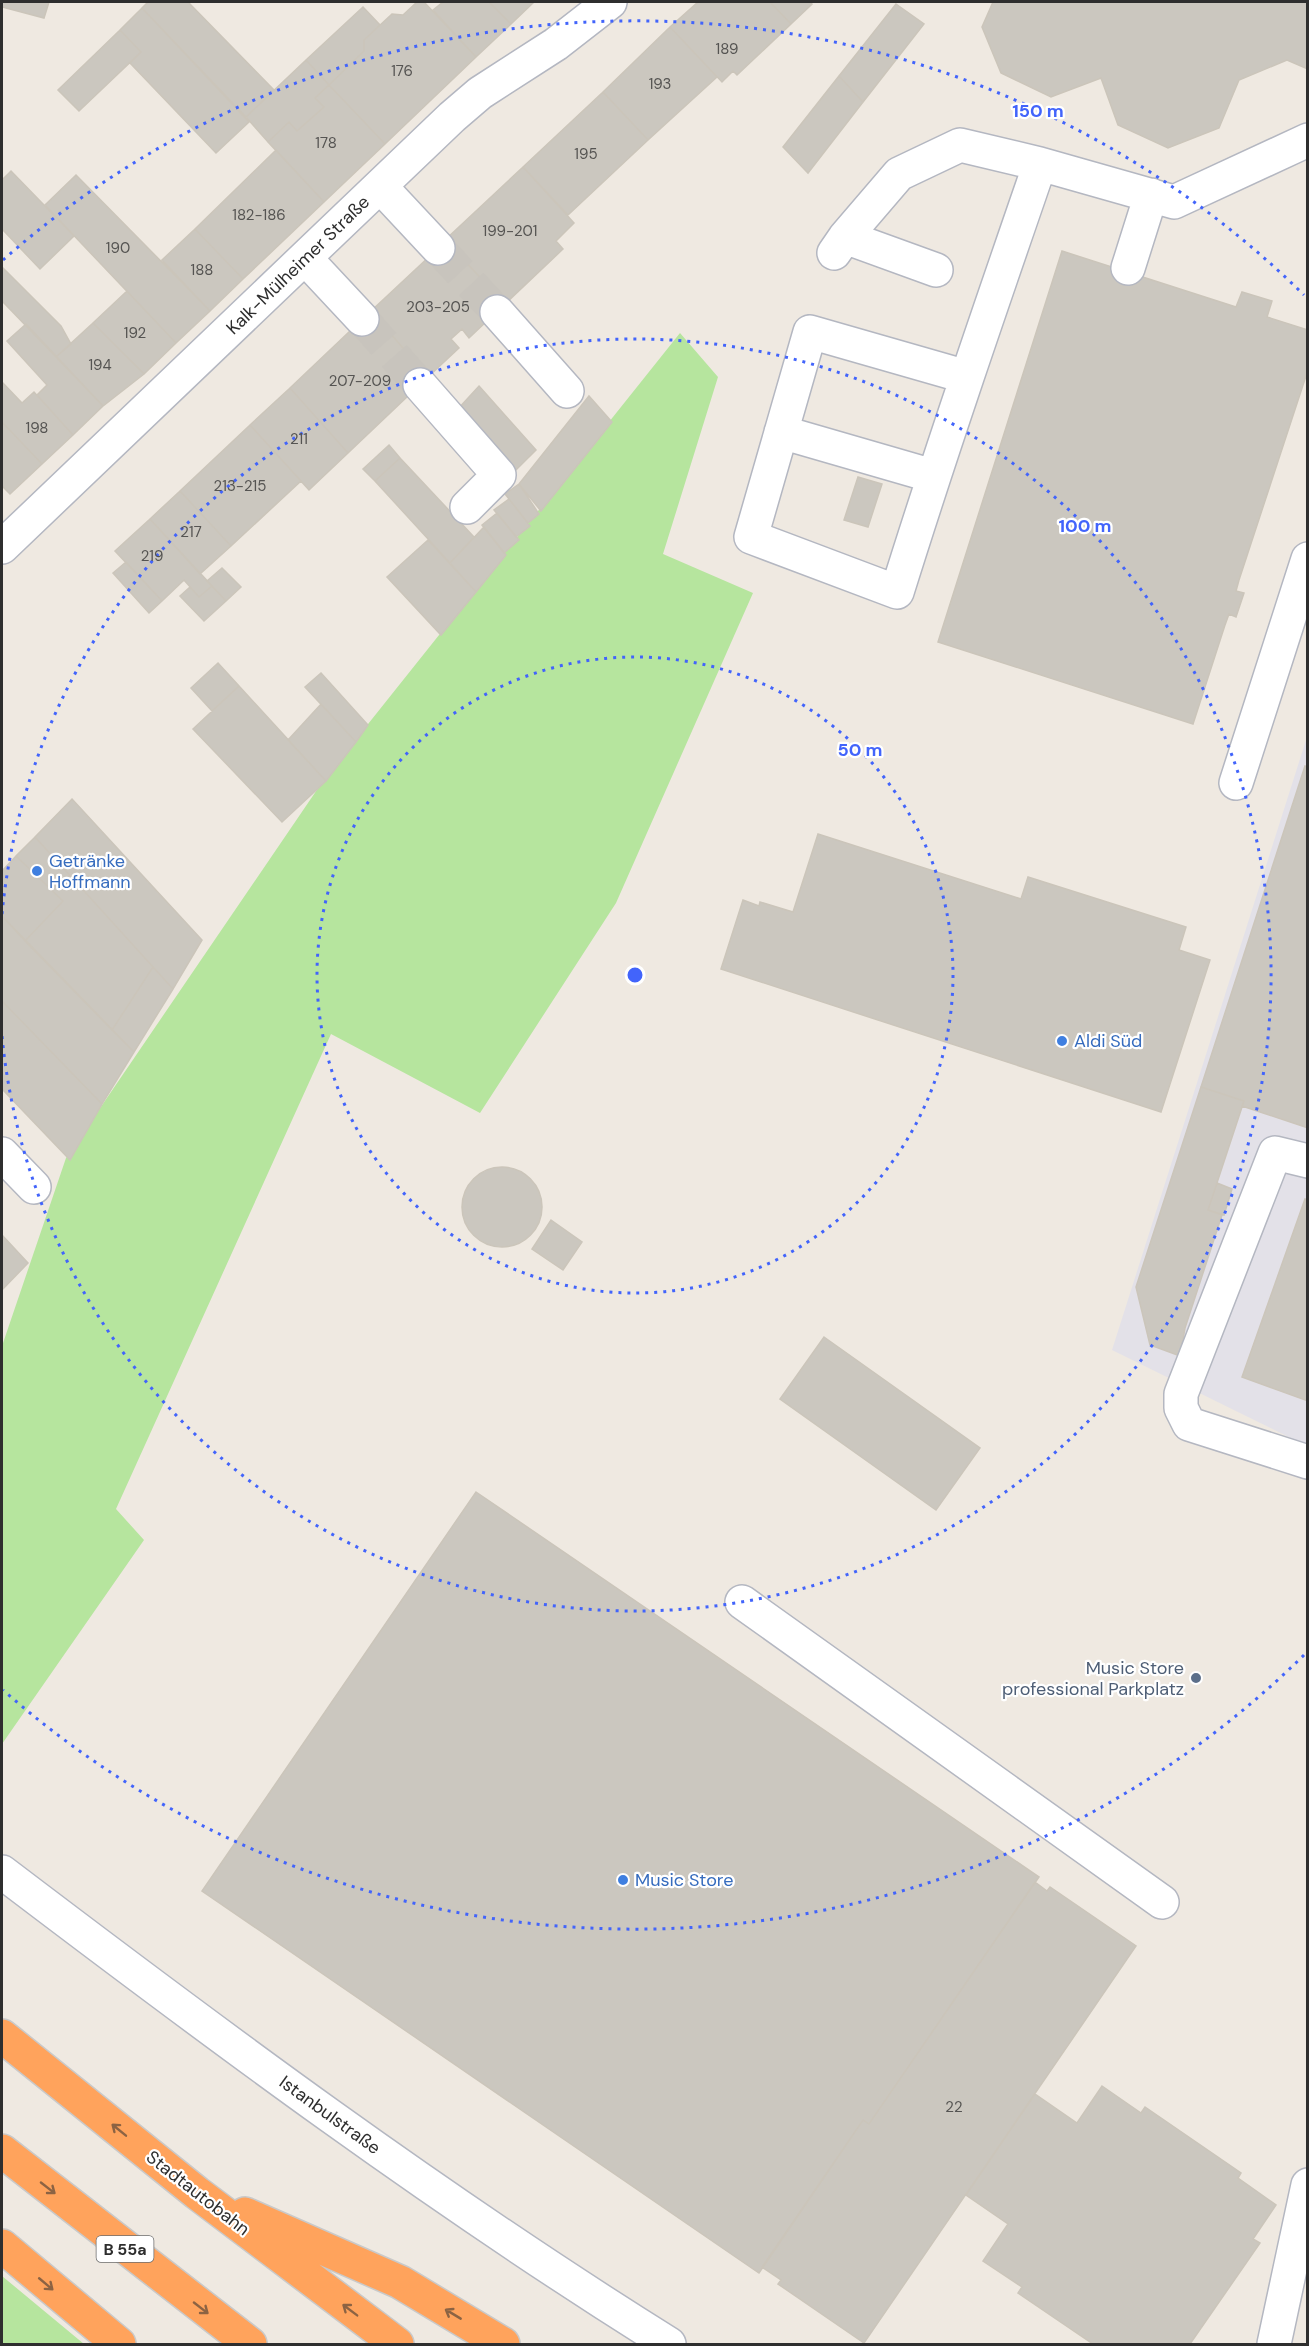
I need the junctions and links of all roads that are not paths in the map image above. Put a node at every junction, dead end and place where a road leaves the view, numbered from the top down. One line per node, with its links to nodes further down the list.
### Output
1 (609, 2): 4 (street, Kalk-Mülheimer Straße)
2 (1308, 140): 5 (street)
3 (1040, 164): 5 (street); 9 (street); 12 (street)
4 (380, 186): 6 (street); 7 (street, Kalk-Mülheimer Straße)
5 (1151, 195): 8 (street)
6 (438, 248)
7 (304, 258): 11 (street); 18 (street, Kalk-Mülheimer Straße)
8 (1128, 268)
9 (936, 270)
10 (496, 312): 14 (street)
11 (362, 319)
12 (967, 377): 15 (street); 16 (street)
13 (420, 385): 17 (street)
14 (567, 391)
15 (781, 432): 16 (street); 16 (street)
16 (933, 476)
17 (467, 507)
18 (2, 547)
19 (1308, 559): 20 (street)
20 (1236, 783)
21 (2, 1154): 23 (street)
22 (1308, 1161): 24 (street)
23 (34, 1187)
24 (1308, 1462)
25 (742, 1602): 27 (street)
26 (2, 1872): 37 (street, Istanbulstraße)
27 (1162, 1902)
28 (2, 2036): 31 (highway, Stadtautobahn, one-way to 28)
29 (2, 2151): 34 (highway, B 55a, one-way to 34)
30 (1308, 2185): 38 (street)
31 (197, 2193): 35 (highway, Stadtautobahn, one-way to 31); 36 (highway, one-way to 31)
32 (2, 2246): 33 (highway, one-way to 33)
33 (119, 2344)
34 (250, 2344)
35 (397, 2344)
36 (503, 2344)
37 (669, 2344)
38 (1274, 2344)

